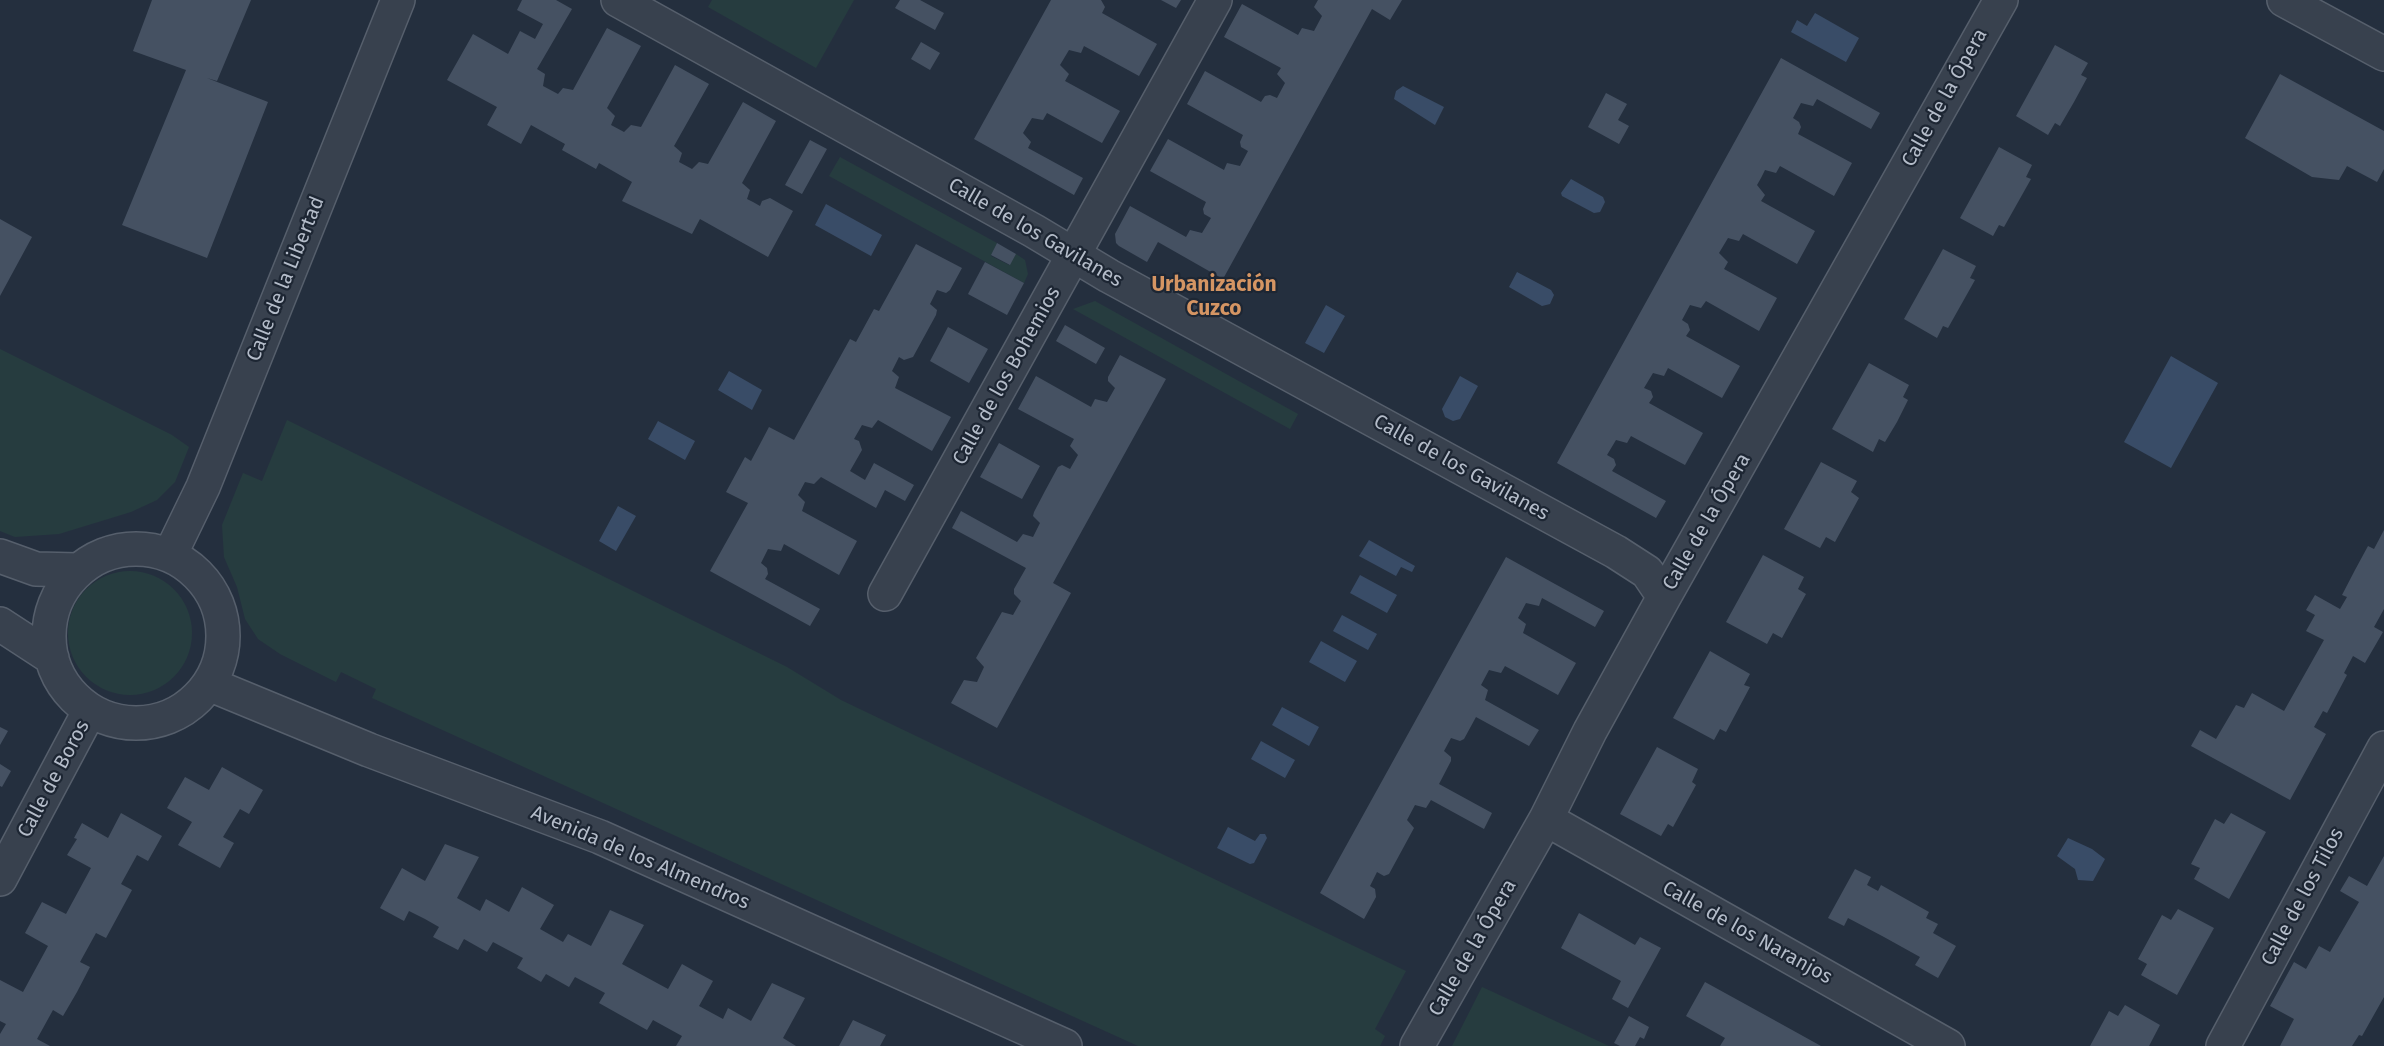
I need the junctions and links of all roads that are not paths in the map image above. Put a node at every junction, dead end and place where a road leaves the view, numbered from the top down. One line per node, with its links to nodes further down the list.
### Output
1 (399, 0): 8 (street, Calle de la Libertad)
2 (618, 0): 7 (street, Calle de los Gavilanes)
3 (1215, 0): 7 (street, Calle de los Bohemios)
4 (2001, 0): 12 (street, Calle de la Ópera)
5 (2284, 0): 6 (street)
6 (2384, 54)
7 (1074, 255): 11 (street, Calle de los Bohemios); 12 (street, Calle de los Gavilanes)
8 (170, 555): 10 (street); 15 (street)
9 (0, 556): 10 (street)
10 (78, 570): 14 (street)
11 (885, 594)
12 (1664, 597): 18 (street, Calle de la Ópera)
13 (0, 624): 14 (street)
14 (52, 658): 16 (street)
15 (209, 684): 16 (street); 20 (street, Avenida de los Almendros)
16 (90, 710): 19 (street, Calle de Boros)
17 (2384, 748): 23 (street, Calle de los Tilos)
18 (1546, 819): 21 (street, Calle de la Ópera); 22 (street, Calle de los Naranjos)
19 (0, 879)
20 (1065, 1046)
21 (1417, 1046)
22 (1948, 1046)
23 (2223, 1046)

